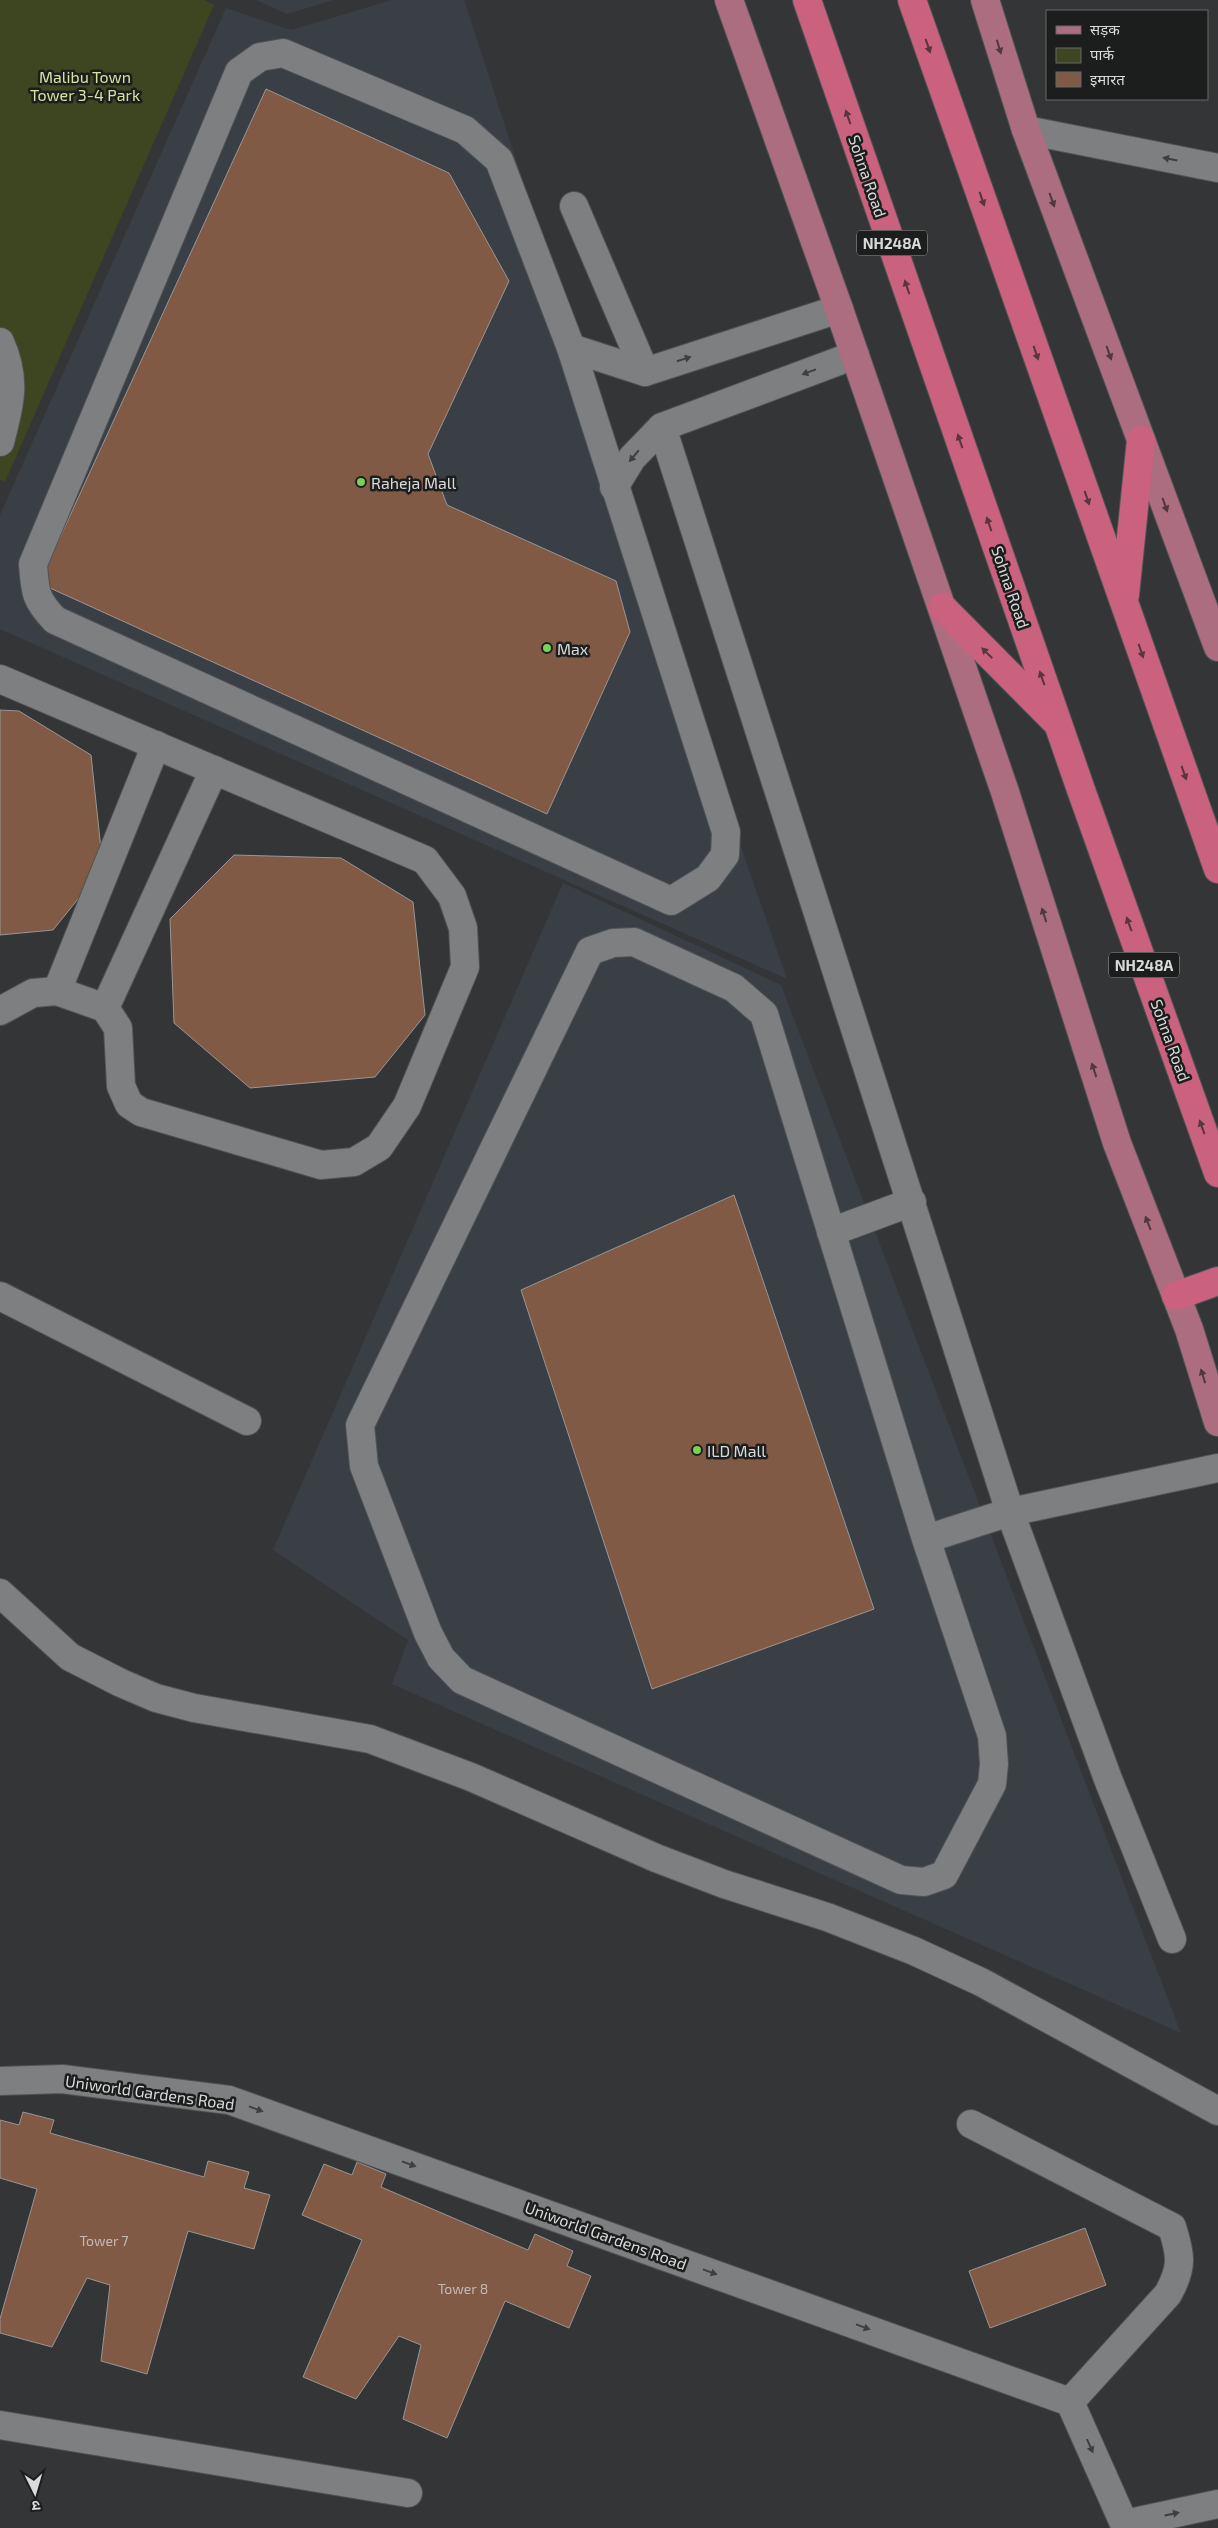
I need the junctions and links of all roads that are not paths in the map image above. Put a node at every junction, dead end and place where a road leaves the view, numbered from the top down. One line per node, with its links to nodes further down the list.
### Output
1 (729, 0): 8 (main road)
2 (807, 0): 21 (highway, Sohna Road / NH248A, one-way to 2)
3 (912, 0): 17 (highway, one-way to 17)
4 (985, 0): 5 (main road, one-way to 5)
5 (1026, 130): 6 (street, one-way to 5); 14 (main road, one-way to 14)
6 (1218, 168)
7 (574, 206): 12 (street)
8 (839, 309): 11 (main road); 12 (street, one-way to 8)
9 (0, 342): 15 (street)
10 (571, 348): 12 (street); 16 (street); 16 (street)
11 (855, 355): 13 (street, one-way to 13); 18 (main road)
12 (645, 372)
13 (662, 427): 16 (street, one-way to 16); 29 (street)
14 (1141, 440): 17 (highway); 19 (main road, one-way to 19)
15 (0, 442)
16 (614, 487)
17 (1124, 602): 24 (highway, one-way to 24)
18 (942, 607): 21 (highway, one-way to 18); 33 (main road, one-way to 18)
19 (1218, 647)
20 (0, 679): 22 (street)
21 (1058, 725): 28 (highway, Sohna Road / NH248A, one-way to 21)
22 (156, 745): 23 (street); 25 (street)
23 (214, 770): 26 (street); 26 (street)
24 (1218, 869)
25 (57, 991): 26 (street); 27 (street)
26 (105, 1008)
27 (0, 1011)
28 (1218, 1173)
29 (912, 1202): 30 (street); 37 (street)
30 (831, 1232): 38 (street); 38 (street)
31 (1218, 1281): 33 (highway)
32 (0, 1296): 34 (street)
33 (1176, 1296): 35 (main road, one-way to 33)
34 (247, 1421)
35 (1218, 1422)
36 (1218, 1468): 37 (street)
37 (1010, 1512): 38 (street); 40 (street)
38 (926, 1539)
39 (0, 1593): 42 (street)
40 (1172, 1939)
41 (0, 2081): 44 (street, Uniworld Gardens Road, one-way to 44)
42 (1218, 2111)
43 (971, 2124): 44 (street)
44 (1070, 2402): 48 (street, one-way to 48)
45 (0, 2425): 46 (street)
46 (408, 2493)
47 (1218, 2504): 48 (street, one-way to 47)
48 (1126, 2526)

